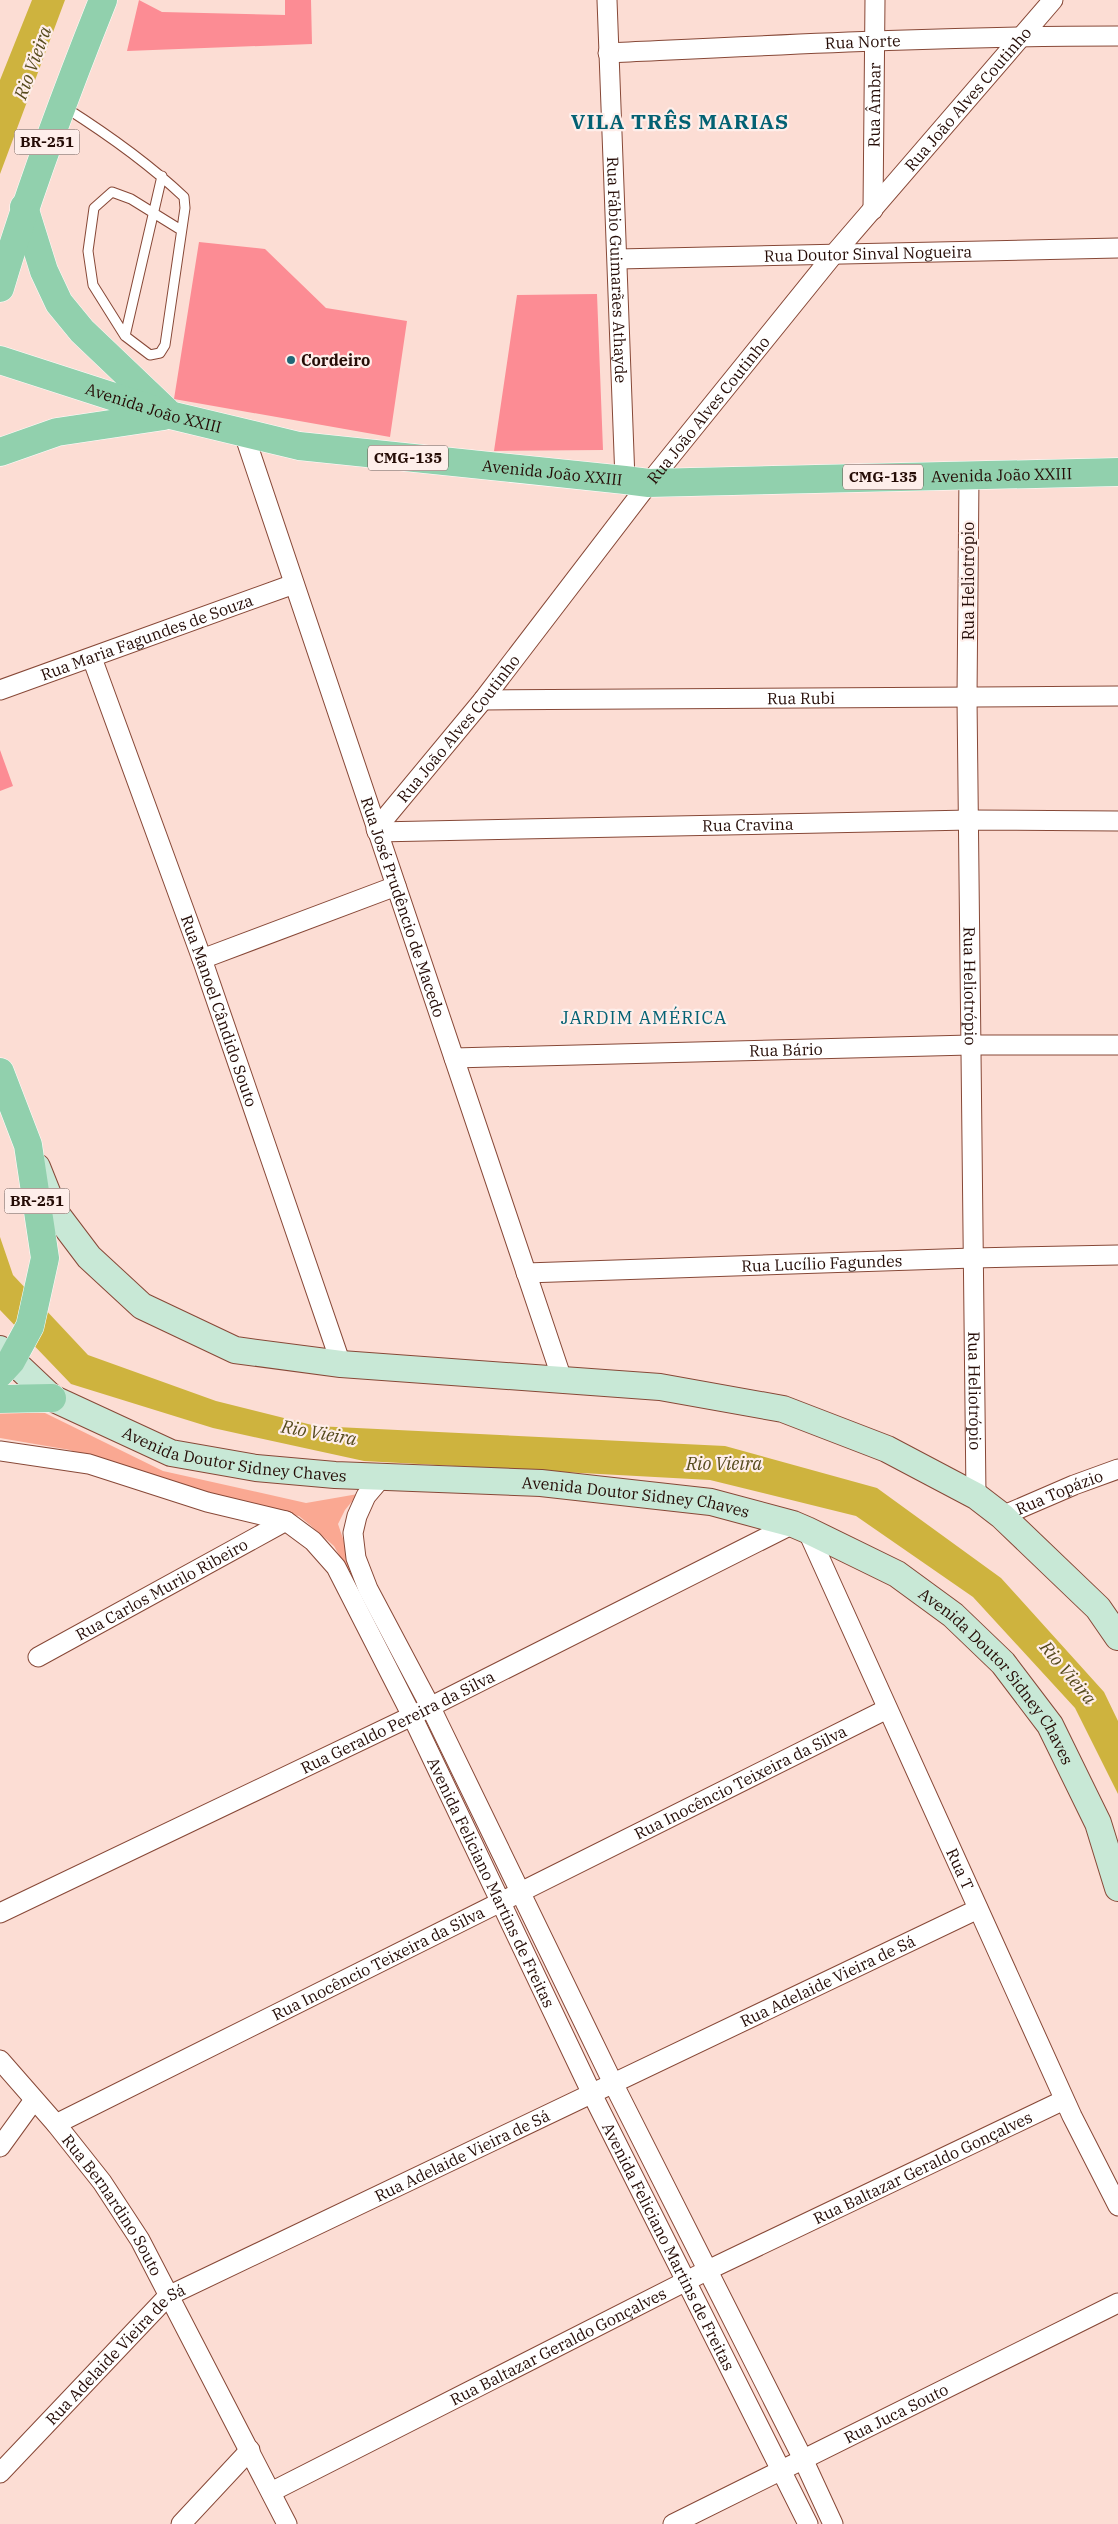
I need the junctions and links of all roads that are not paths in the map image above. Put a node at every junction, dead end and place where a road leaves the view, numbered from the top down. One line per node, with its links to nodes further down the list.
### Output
1 (103, 0): 9 (main road, BR-251)
2 (607, 0): 8 (street, Rua Fábio Guimarães Athayde)
3 (875, 0): 7 (street, Rua Âmbar)
4 (1053, 0): 5 (street, Rua João Alves Coutinho)
5 (1020, 36): 6 (street, Rua Norte); 7 (street, Rua Norte); 12 (street, Rua João Alves Coutinho)
6 (1118, 36)
7 (876, 41): 8 (street, Rua Norte); 12 (street, Rua Âmbar)
8 (608, 53): 17 (street, Rua Fábio Guimarães Athayde)
9 (61, 105): 10 (lane); 11 (main road, BR-251)
10 (162, 176): 13 (lane); 14 (lane)
11 (24, 207): 18 (main road, BR-251); 21 (main road)
12 (873, 210): 16 (street, Rua João Alves Coutinho)
13 (152, 212): 14 (lane); 19 (lane); 19 (lane)
14 (181, 230): 19 (lane)
15 (1118, 248): 16 (street, Rua Doutor Sinval Nogueira)
16 (834, 254): 17 (street, Rua Doutor Sinval Nogueira); 26 (street, Rua João Alves Coutinho)
17 (618, 259): 26 (street, Rua Fábio Guimarães Athayde)
18 (0, 288)
19 (125, 336)
20 (0, 360): 21 (main road, Avenida João XXIII / CMG-135)
21 (170, 415): 22 (main road, Avenida João XXIII / CMG-135); 23 (main road)
22 (244, 434): 26 (main road, Avenida João XXIII / CMG-135); 27 (street, Rua José Prudêncio de Macedo)
23 (0, 452)
24 (1118, 472): 25 (main road, Avenida João XXIII / CMG-135)
25 (968, 475): 26 (main road, Avenida João XXIII / CMG-135); 31 (street, Rua Heliotrópio)
26 (637, 482): 32 (street, Rua João Alves Coutinho)
27 (294, 584): 28 (street, Rua Maria Fagundes de Souza); 35 (street, Rua José Prudêncio de Macedo)
28 (92, 658): 29 (street, Rua Maria Fagundes de Souza); 37 (street, Rua Manoel Cândido Souto)
29 (0, 690)
30 (1118, 696): 31 (street, Rua Rubi)
31 (967, 698): 32 (street, Rua Rubi); 33 (street, Rua Heliotrópio)
32 (483, 700): 35 (street, Rua João Alves Coutinho)
33 (970, 820): 34 (street, Rua Cravina); 35 (street, Rua Cravina); 38 (street, Rua Heliotrópio)
34 (1118, 821)
35 (377, 831): 36 (street, Rua José Prudêncio de Macedo)
36 (396, 886): 37 (street); 40 (street, Rua José Prudêncio de Macedo)
37 (202, 959): 47 (street, Rua Manoel Cândido Souto)
38 (970, 1045): 39 (street, Rua Bário); 40 (street, Rua Bário); 44 (street, Rua Heliotrópio)
39 (1118, 1045)
40 (454, 1058): 45 (street, Rua José Prudêncio de Macedo)
41 (0, 1072): 42 (main road, BR-251)
42 (28, 1145): 46 (main road, BR-251); 47 (main road)
43 (1118, 1255): 44 (street, Rua Lucílio Fagundes)
44 (973, 1258): 45 (street, Rua Lucílio Fagundes); 54 (street, Rua Heliotrópio)
45 (526, 1273): 48 (street, Rua José Prudêncio de Macedo)
46 (4, 1361): 49 (main road, Avenida Doutor Sidney Chaves)
47 (341, 1364): 48 (main road)
48 (562, 1379): 54 (main road)
49 (52, 1398): 50 (main road); 53 (main road, Avenida Doutor Sidney Chaves)
50 (0, 1400)
51 (0, 1451): 56 (street, Avenida Feliciano Martins de Freitas)
52 (1118, 1469): 55 (street, Rua Topázio)
53 (383, 1476): 57 (main road, Avenida Doutor Sidney Chaves); 60 (street, Avenida Feliciano Martins de Freitas)
54 (976, 1496): 55 (main road)
55 (1002, 1516): 58 (main road)
56 (286, 1521): 59 (street, Rua Carlos Murilo Ribeiro); 62 (street, Avenida Feliciano Martins de Freitas)
57 (800, 1527): 60 (street, Rua Geraldo Pereira da Silva); 61 (street, Rua T); 63 (main road, Avenida Doutor Sidney Chaves)
58 (1118, 1637)
59 (38, 1657)
60 (430, 1706): 62 (street, Rua Geraldo Pereira da Silva); 64 (street, Avenida Feliciano Martins de Freitas)
61 (887, 1708): 64 (street, Rua Inocêncio Teixeira da Silva); 66 (street, Rua T)
62 (412, 1716): 65 (street, Avenida Feliciano Martins de Freitas); 67 (street, Rua Geraldo Pereira da Silva)
63 (1118, 1888)
64 (520, 1892): 65 (street, Rua Inocêncio Teixeira da Silva); 69 (street, Avenida Feliciano Martins de Freitas)
65 (500, 1903): 70 (street, Avenida Feliciano Martins de Freitas); 73 (street, Rua Inocêncio Teixeira da Silva)
66 (978, 1909): 69 (street, Rua Adelaide Vieira de Sá); 72 (street, Rua T)
67 (0, 1913)
68 (0, 2060): 71 (street, Rua Bernardino Souto)
69 (613, 2083): 70 (street, Rua Adelaide Vieira de Sá); 76 (street, Avenida Feliciano Martins de Freitas)
70 (592, 2094): 77 (street, Avenida Feliciano Martins de Freitas); 78 (street, Rua Adelaide Vieira de Sá)
71 (34, 2100): 73 (street, Rua Bernardino Souto); 74 (street)
72 (1064, 2100): 75 (street, Rua T); 76 (street, Rua Baltazar Geraldo Gonçalves)
73 (56, 2124): 78 (street, Rua Bernardino Souto)
74 (0, 2147)
75 (1118, 2206)
76 (708, 2270): 77 (street, Rua Baltazar Geraldo Gonçalves); 81 (street, Avenida Feliciano Martins de Freitas)
77 (685, 2281): 82 (street, Avenida Feliciano Martins de Freitas); 84 (street, Rua Baltazar Geraldo Gonçalves)
78 (168, 2296): 80 (street, Rua Bernardino Souto); 83 (street, Rua Adelaide Vieira de Sá)
79 (1118, 2303): 81 (street, Rua Juca Souto)
80 (250, 2450): 84 (street, Rua Bernardino Souto); 85 (street)
81 (803, 2459): 82 (street, Rua Juca Souto); 89 (street, Avenida Feliciano Martins de Freitas)
82 (781, 2469): 87 (street, Rua Juca Souto); 88 (street, Avenida Feliciano Martins de Freitas)
83 (0, 2474)
84 (271, 2492): 86 (street, Rua Bernardino Souto)
85 (181, 2524)
86 (287, 2524)
87 (673, 2524)
88 (808, 2524)
89 (834, 2524)

